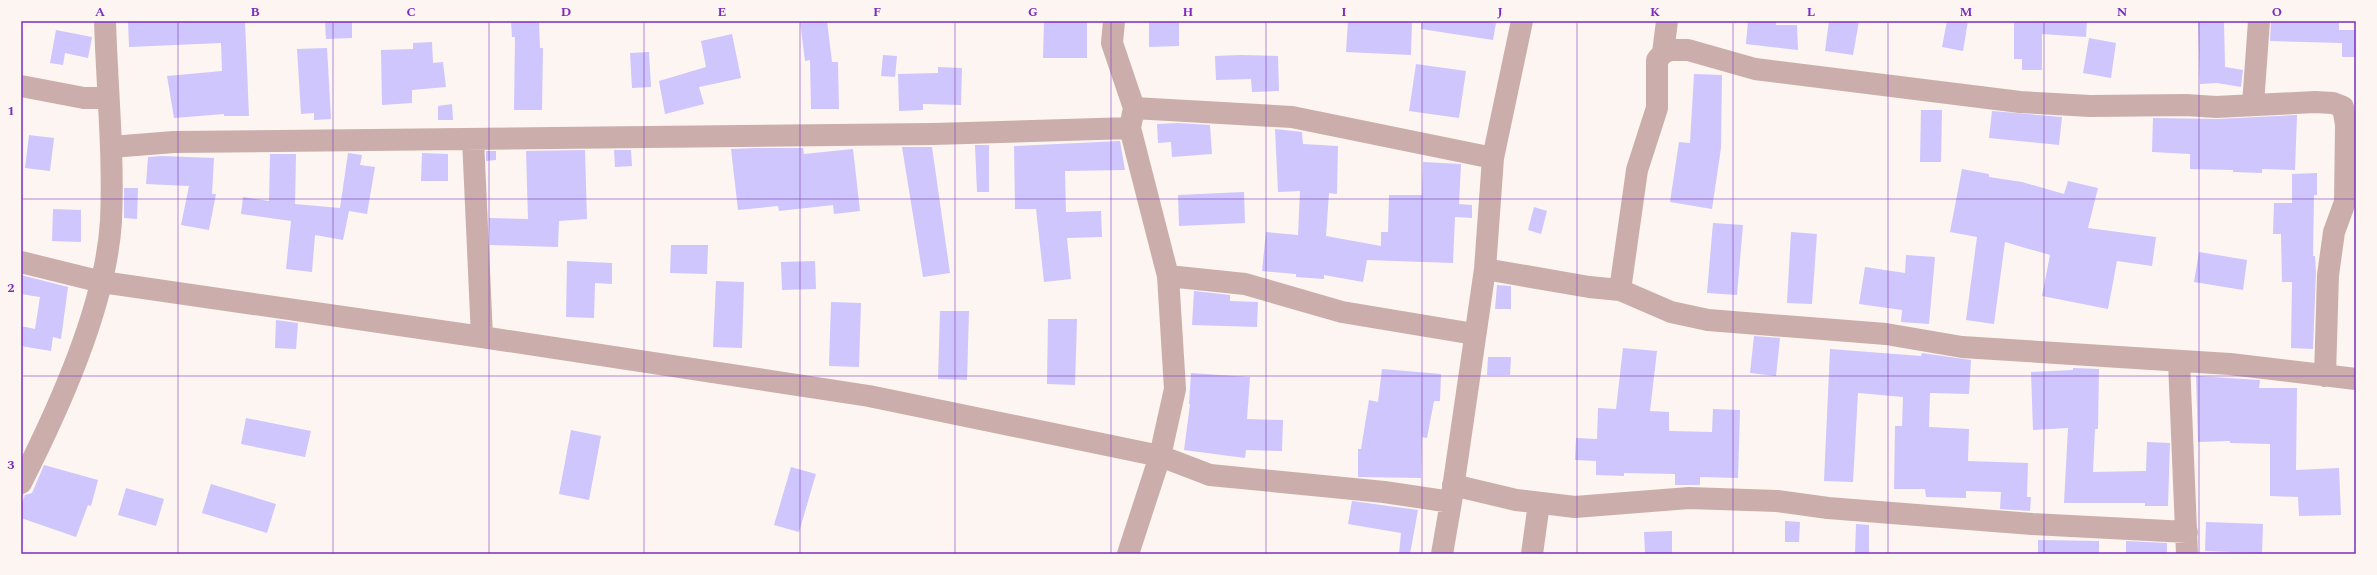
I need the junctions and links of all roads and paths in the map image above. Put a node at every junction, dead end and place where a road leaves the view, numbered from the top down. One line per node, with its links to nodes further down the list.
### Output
1 (105, 21): 8 (street)
2 (1114, 21): 10 (street)
3 (1522, 21): 13 (street)
4 (1667, 21): 6 (street)
5 (2259, 21): 9 (street)
6 (1663, 53): 9 (street); 18 (street)
7 (21, 86): 8 (street)
8 (107, 98): 12 (street)
9 (2253, 104): 22 (street)
10 (1132, 118): 11 (street); 13 (street); 16 (street)
11 (473, 139): 12 (street); 20 (street)
12 (111, 147): 17 (street)
13 (1493, 158): 15 (street)
14 (21, 262): 17 (street)
15 (1485, 269): 18 (street); 19 (street)
16 (1168, 276): 19 (street); 24 (street)
17 (102, 282): 20 (street); 25 (street)
18 (1620, 290): 21 (street)
19 (1474, 334): 26 (street)
20 (482, 337): 24 (street)
21 (2179, 362): 22 (street); 28 (street)
22 (2325, 376): 23 (street)
23 (2356, 379)
24 (1160, 456): 26 (street); 29 (street)
25 (21, 483)
26 (1452, 494): 27 (street); 30 (street)
27 (1539, 503): 28 (street); 31 (street)
28 (2187, 532): 32 (street)
29 (1128, 554)
30 (1442, 554)
31 (1532, 554)
32 (2187, 554)

